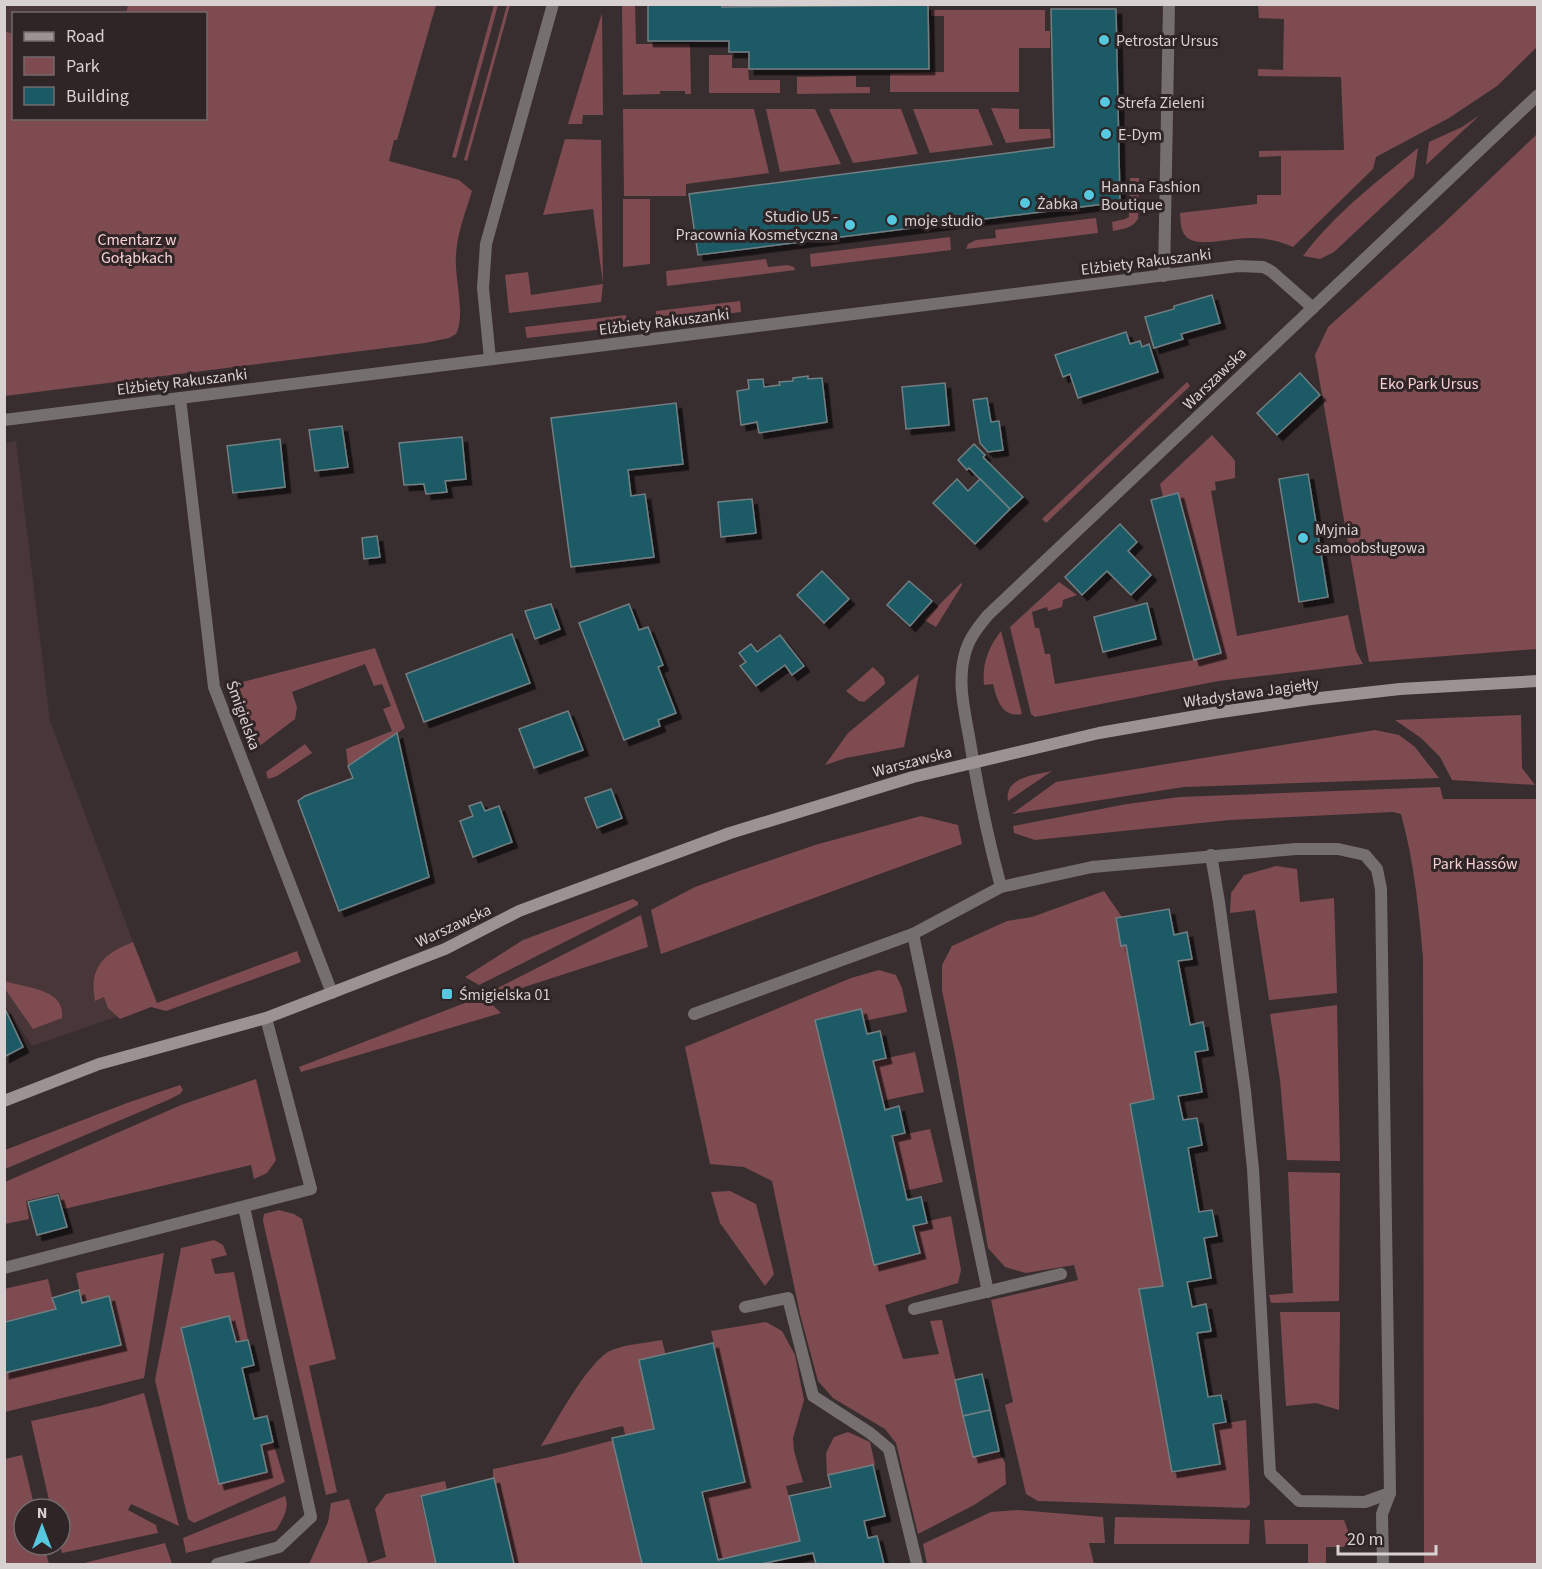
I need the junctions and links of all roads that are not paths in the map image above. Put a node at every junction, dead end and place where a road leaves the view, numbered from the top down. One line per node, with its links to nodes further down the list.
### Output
1 (554, 4): 6 (street)
2 (1169, 4): 4 (street)
3 (1538, 95): 5 (street, Warszawska)
4 (1164, 276): 5 (street, Elżbiety Rakuszanki); 6 (street, Elżbiety Rakuszanki)
5 (1313, 308): 10 (street, Warszawska)
6 (490, 359): 7 (street, Elżbiety Rakuszanki)
7 (180, 398): 8 (street, Elżbiety Rakuszanki); 14 (street, Śmigielska)
8 (4, 420)
9 (1538, 681): 10 (street, Władysława Jagiełły)
10 (973, 761): 12 (street); 14 (street, Warszawska)
11 (1211, 855): 12 (street); 24 (street); 24 (street)
12 (1001, 887): 13 (street)
13 (913, 934): 15 (street); 21 (street)
14 (332, 993): 16 (street, Warszawska)
15 (694, 1014)
16 (266, 1018): 17 (street, Warszawska); 18 (street)
17 (4, 1101)
18 (244, 1207): 19 (street); 25 (street)
19 (4, 1268)
20 (1061, 1274): 21 (street)
21 (988, 1292): 23 (street)
22 (745, 1307): 26 (street)
23 (914, 1309)
24 (1389, 1493): 27 (street)
25 (218, 1564)
26 (917, 1564)
27 (1383, 1564)

